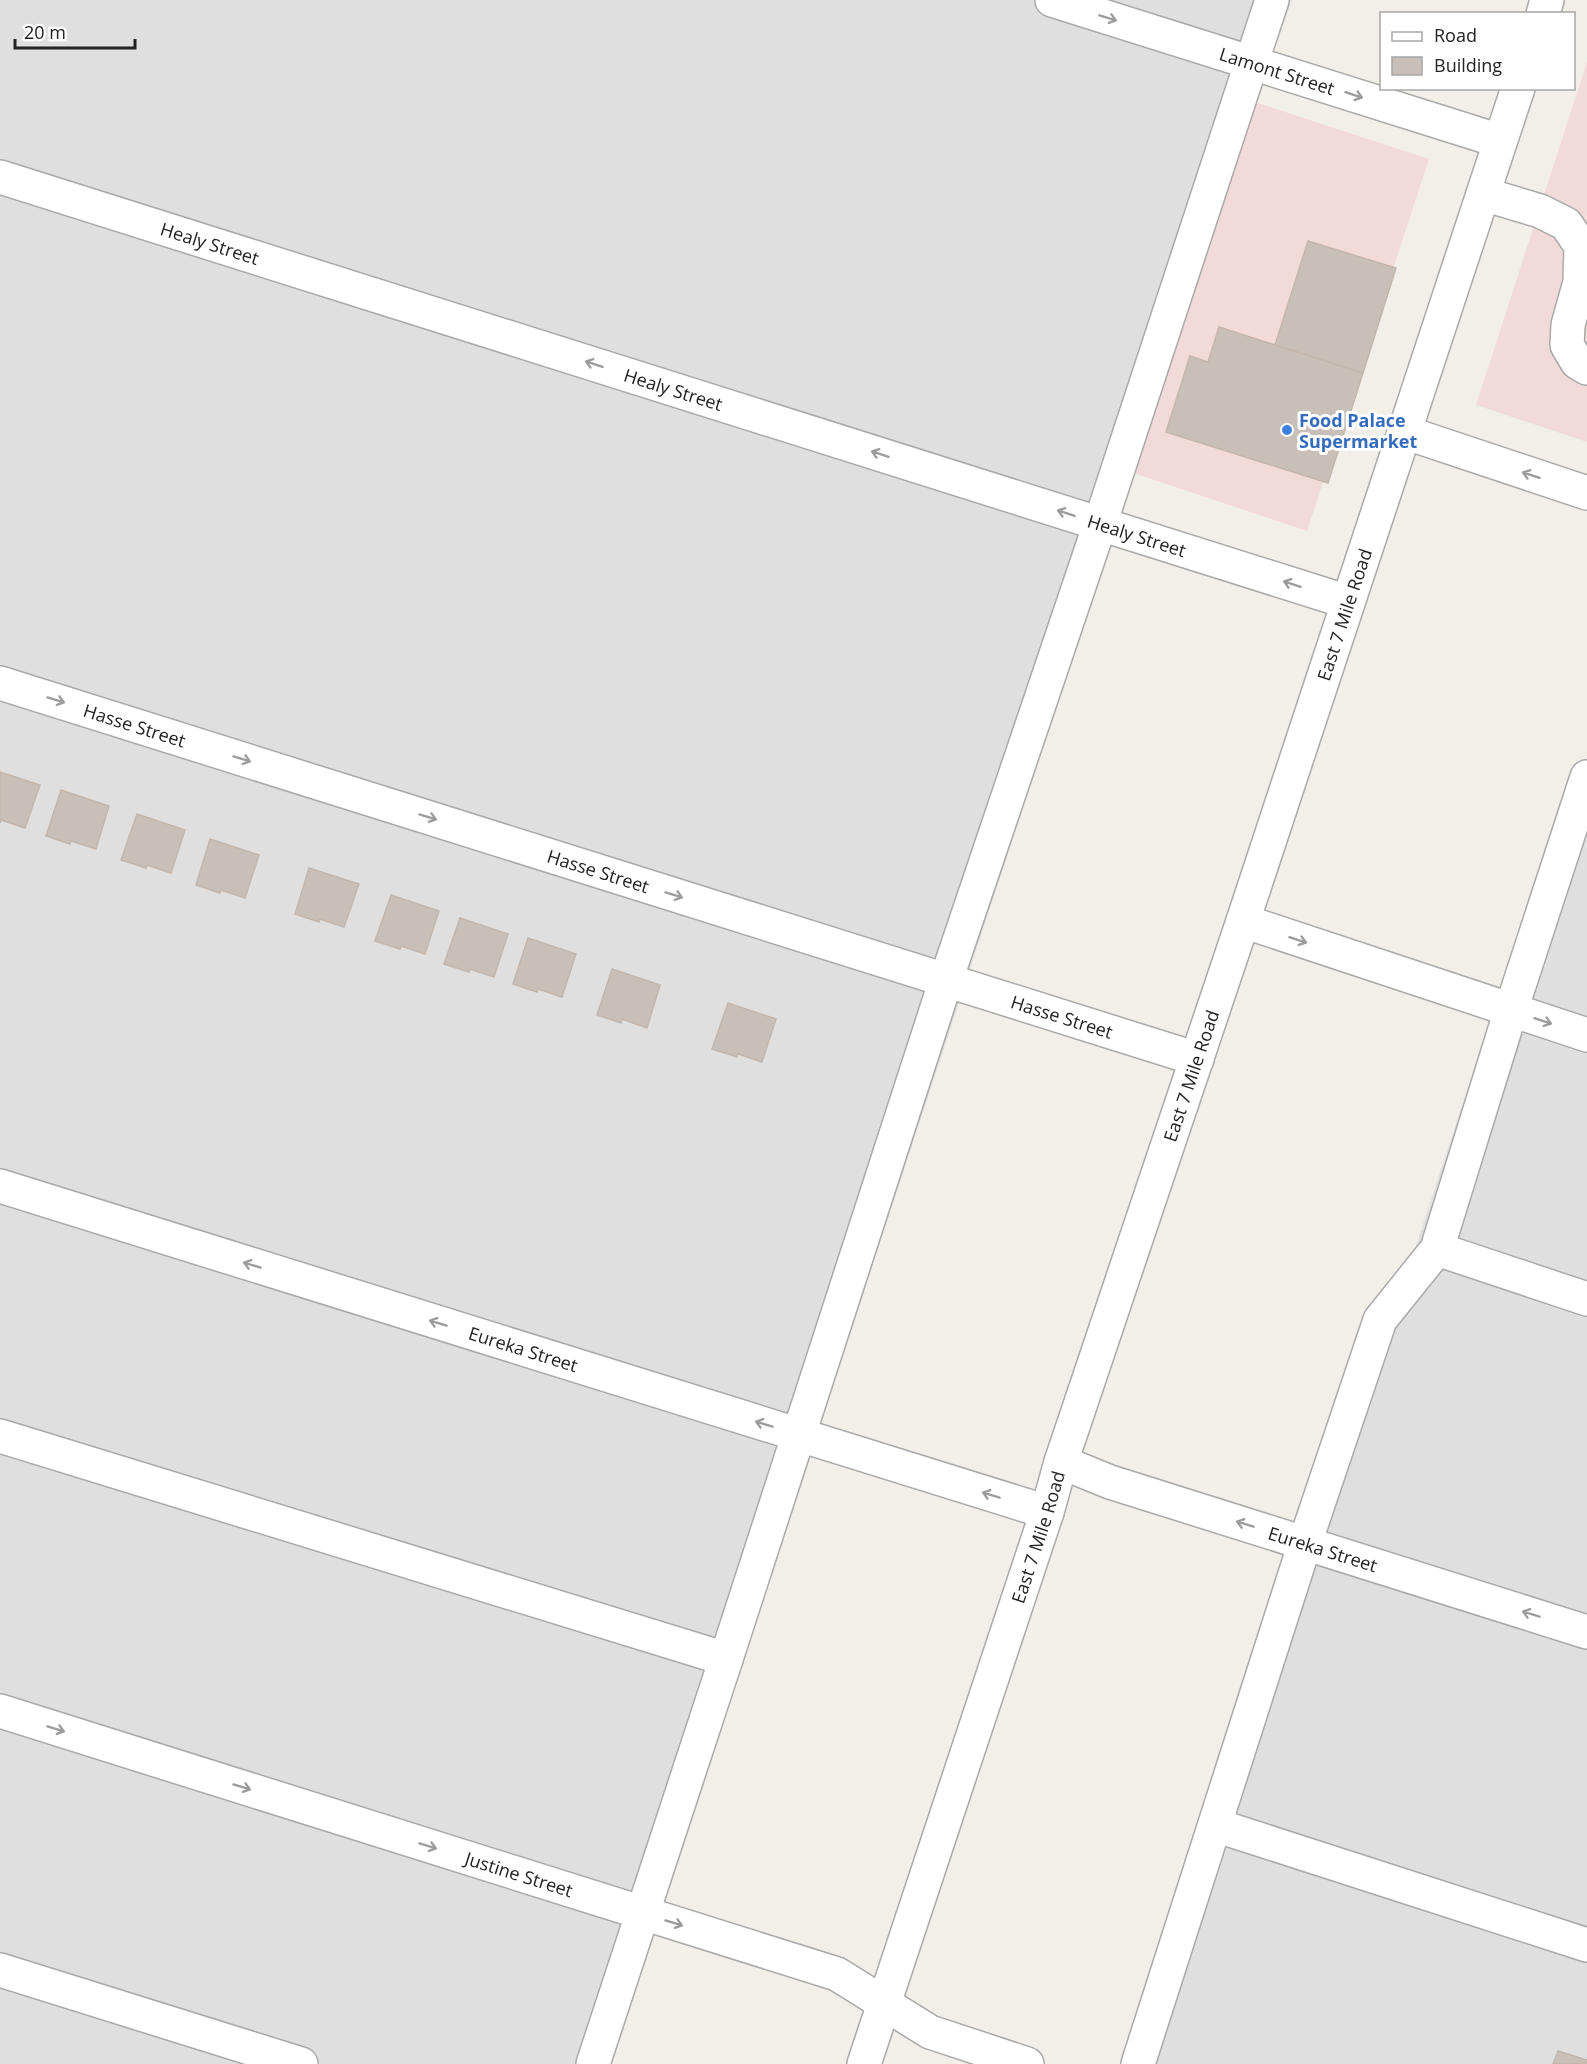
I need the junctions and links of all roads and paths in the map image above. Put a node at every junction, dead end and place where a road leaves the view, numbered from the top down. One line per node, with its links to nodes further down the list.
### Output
1 (1052, 0): 3 (street, Lamont Street, one-way to 3)
2 (1272, 0): 3 (street)
3 (1251, 63): 5 (street, Lamont Street, one-way to 5); 11 (street)
4 (1517, 90): 5 (street, East 7 Mile Road)
5 (1500, 141): 7 (street, East 7 Mile Road)
6 (0, 177): 11 (street, Healy Street, one-way to 6)
7 (1483, 194): 8 (street); 9 (street, East 7 Mile Road)
8 (1587, 368)
9 (1404, 432): 10 (street, one-way to 9); 12 (street, East 7 Mile Road)
10 (1587, 493)
11 (1100, 524): 12 (street, Healy Street, one-way to 11); 16 (street)
12 (1348, 602): 15 (street, East 7 Mile Road)
13 (0, 683): 16 (street, Hasse Street, one-way to 16)
14 (1587, 777): 17 (street)
15 (1243, 921): 17 (street, one-way to 17); 19 (street, East 7 Mile Road)
16 (946, 981): 19 (street, Hasse Street); 23 (street)
17 (1511, 1010): 18 (street, one-way to 18); 21 (street)
18 (1587, 1035)
19 (1197, 1059): 25 (street, East 7 Mile Road)
20 (0, 1186): 23 (street, Eureka Street, one-way to 20)
21 (1437, 1249): 22 (street); 27 (street)
22 (1587, 1299)
23 (798, 1435): 26 (street, Eureka Street, one-way to 23); 29 (street)
24 (0, 1436): 29 (street)
25 (1061, 1462): 26 (street, East 7 Mile Road); 27 (street, Eureka Street, one-way to 25)
26 (1047, 1512): 35 (street, East 7 Mile Road)
27 (1305, 1543): 28 (street, Eureka Street, one-way to 27); 31 (street)
28 (1587, 1632)
29 (726, 1659): 32 (street)
30 (0, 1711): 32 (street, Justine Street, one-way to 32)
31 (1215, 1825): 33 (street); 40 (street)
32 (643, 1913): 35 (street, Justine Street, one-way to 35); 37 (street)
33 (1587, 1945)
34 (0, 1970): 36 (street)
35 (884, 2002): 38 (street, East 7 Mile Road); 39 (street, Justine Street)
36 (301, 2064)
37 (593, 2064)
38 (864, 2064)
39 (1027, 2064)
40 (1138, 2064)

